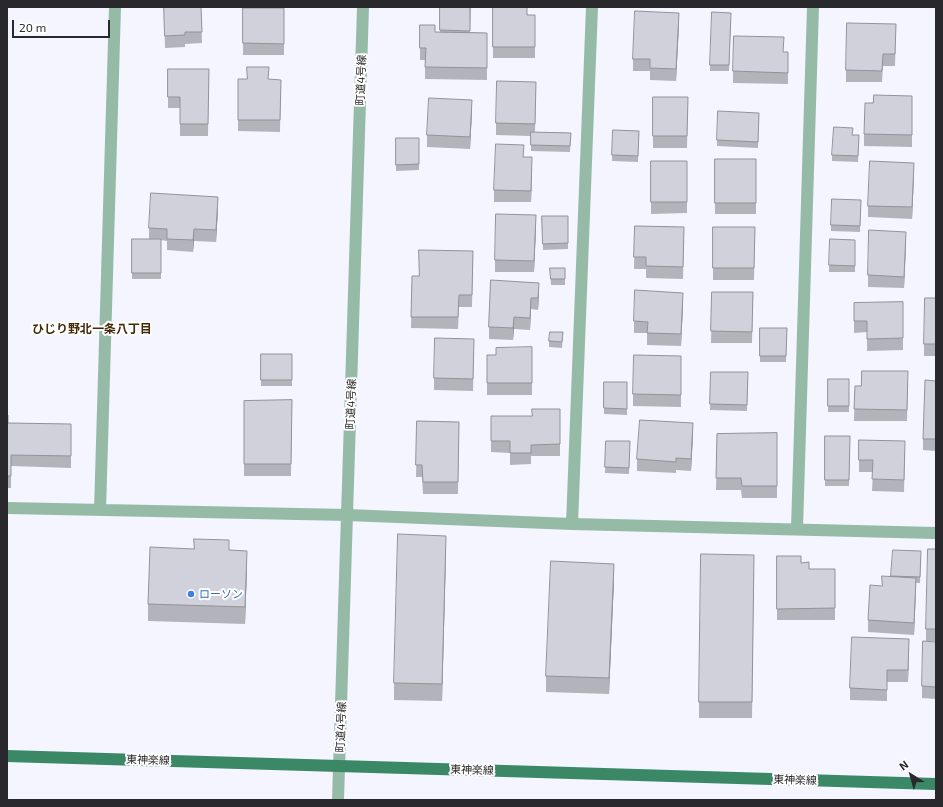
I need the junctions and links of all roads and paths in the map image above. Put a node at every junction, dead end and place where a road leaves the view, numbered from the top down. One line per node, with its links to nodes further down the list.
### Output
1 (116, 7): 6 (street)
2 (363, 7): 7 (street, 町道4号線)
3 (592, 7): 8 (street)
4 (813, 7): 9 (street)
5 (7, 508): 6 (street)
6 (100, 510): 7 (street)
7 (347, 515): 8 (street); 12 (street, 町道4号線)
8 (572, 524): 9 (street)
9 (796, 528): 10 (street)
10 (936, 533)
11 (7, 756): 12 (main road, 東神楽線)
12 (339, 766): 13 (main road, 東神楽線); 14 (street, 町道4号線)
13 (936, 784)
14 (338, 800)

